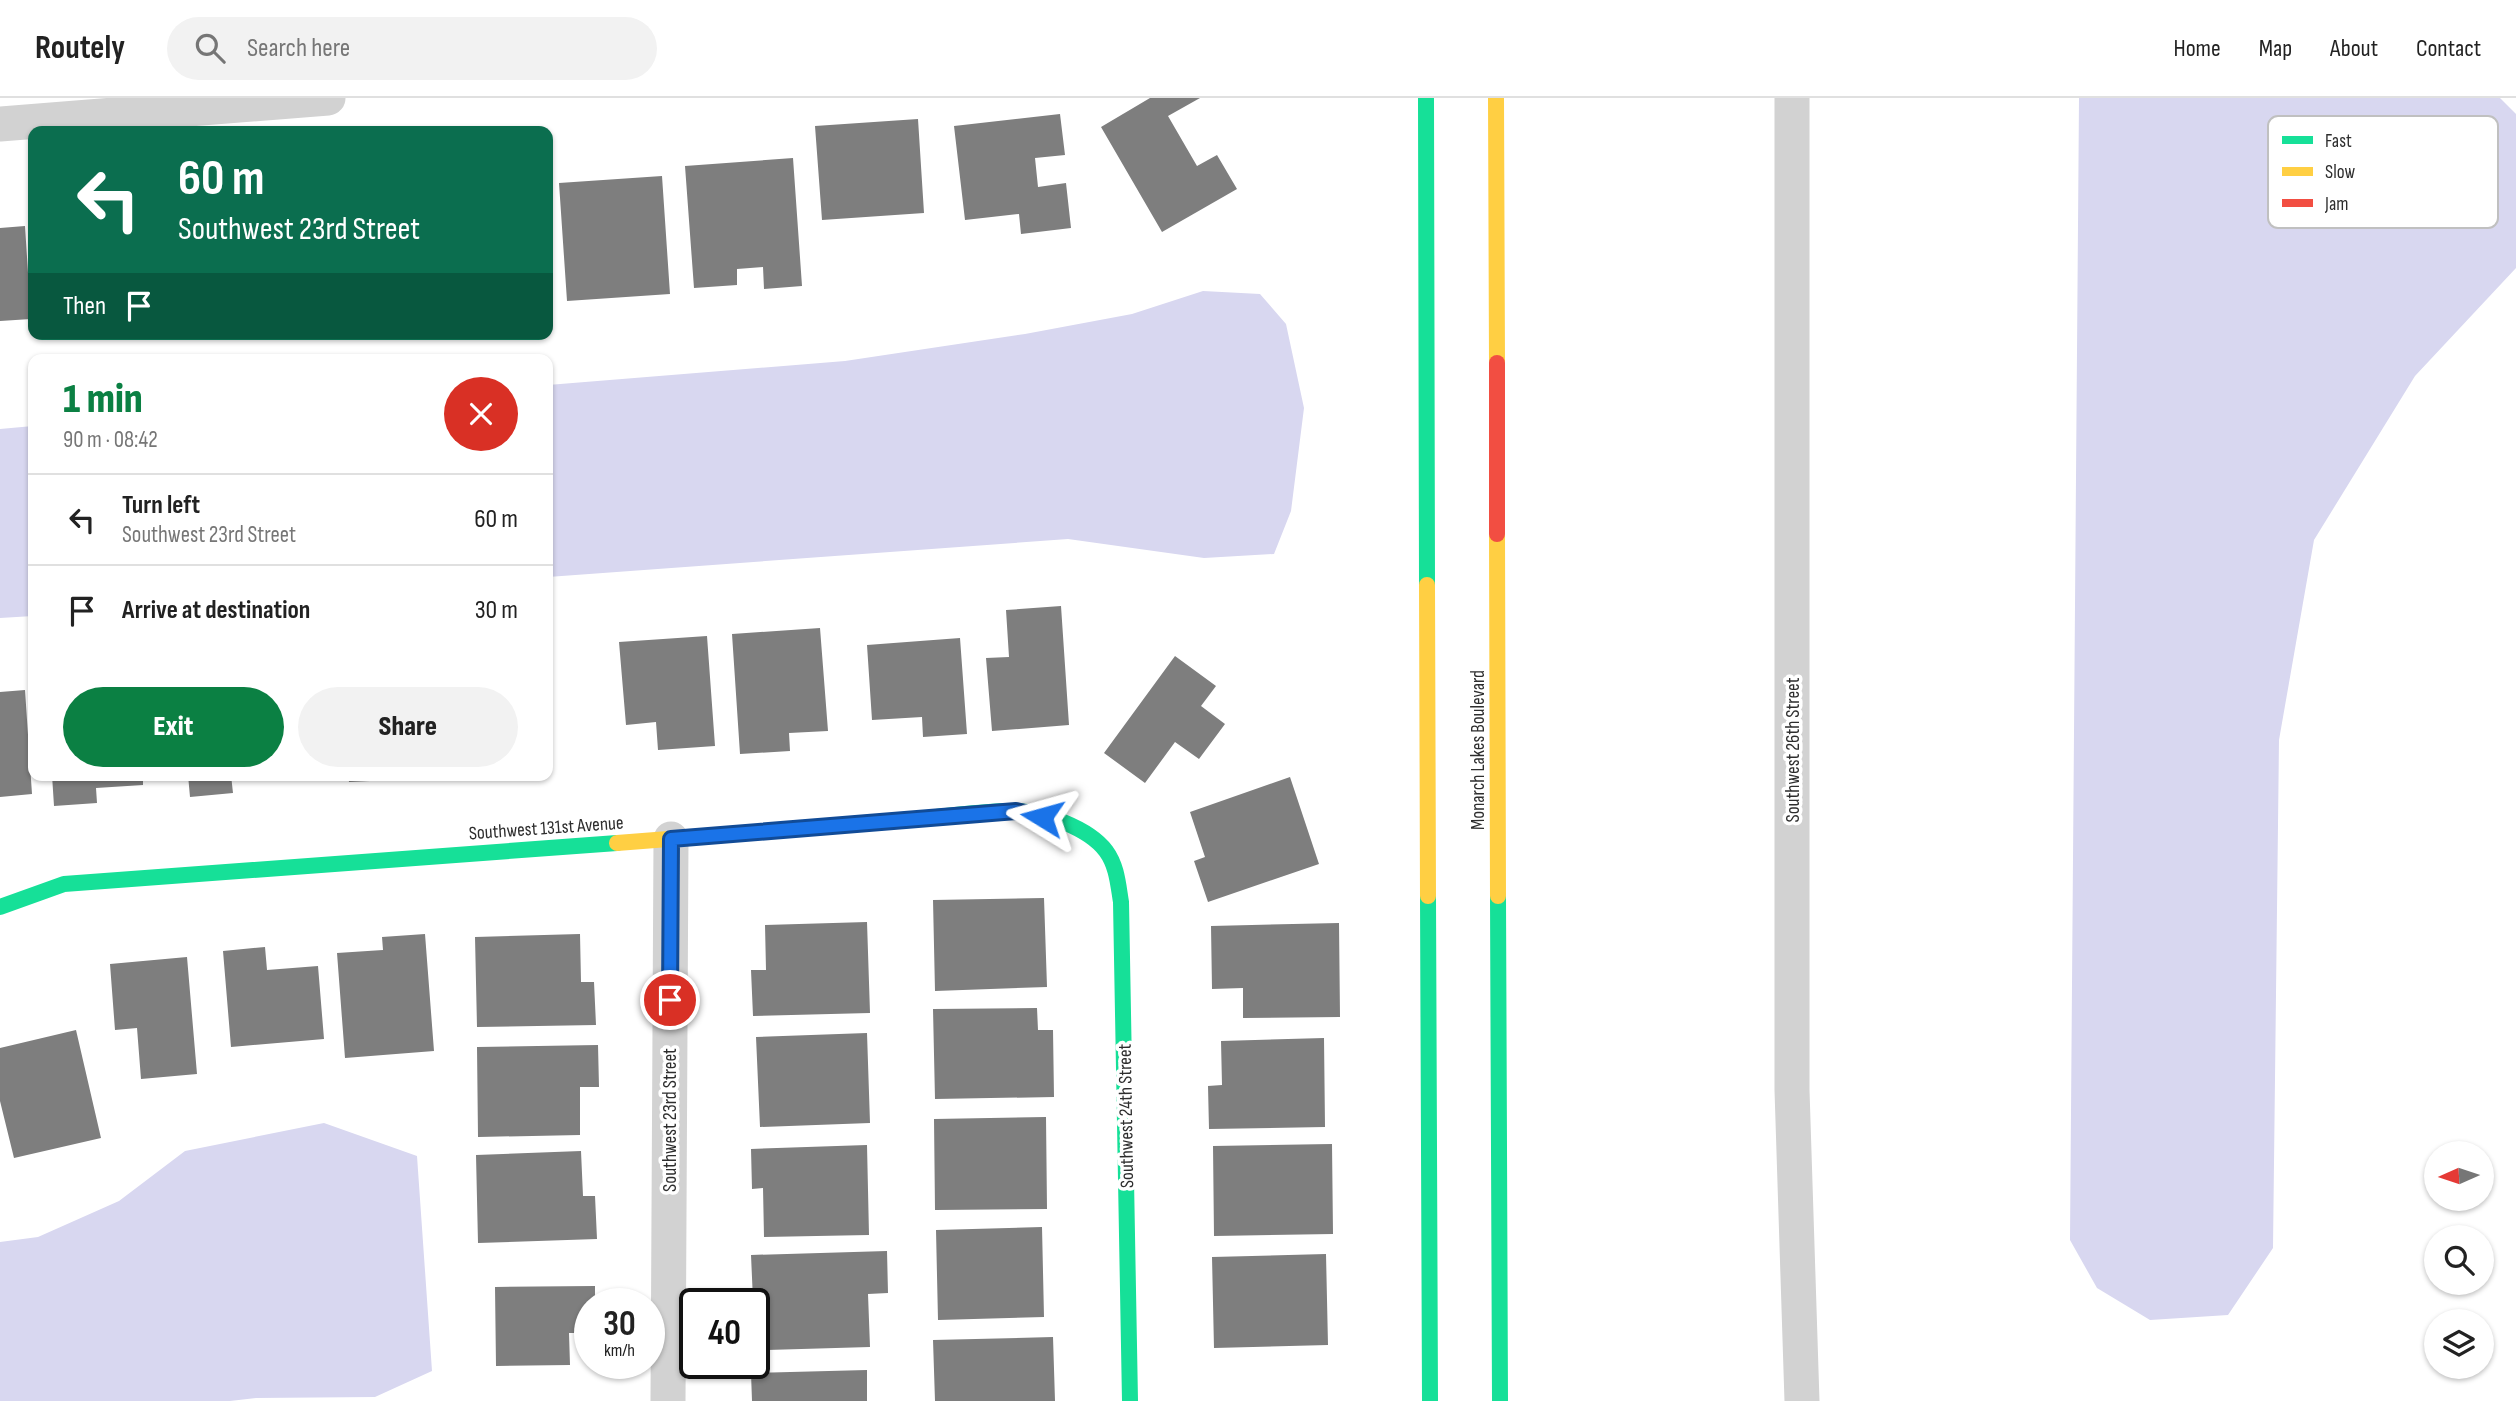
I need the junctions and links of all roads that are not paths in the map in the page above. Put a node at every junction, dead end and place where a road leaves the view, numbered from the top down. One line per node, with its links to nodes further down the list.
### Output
1 (328, 98): 5 (street)
2 (1426, 98): 11 (street)
3 (1496, 98): 12 (street, Monarch Lakes Boulevard)
4 (1792, 98): 13 (street, Southwest 26th Street)
5 (0, 124)
6 (1093, 838): 7 (street, Southwest 131st Avenue); 10 (street, Southwest 24th Street)
7 (671, 839): 8 (street, Southwest 131st Avenue); 9 (street, Southwest 23rd Street)
8 (0, 907)
9 (668, 1401)
10 (1130, 1401)
11 (1430, 1401)
12 (1500, 1401)
13 (1802, 1401)

